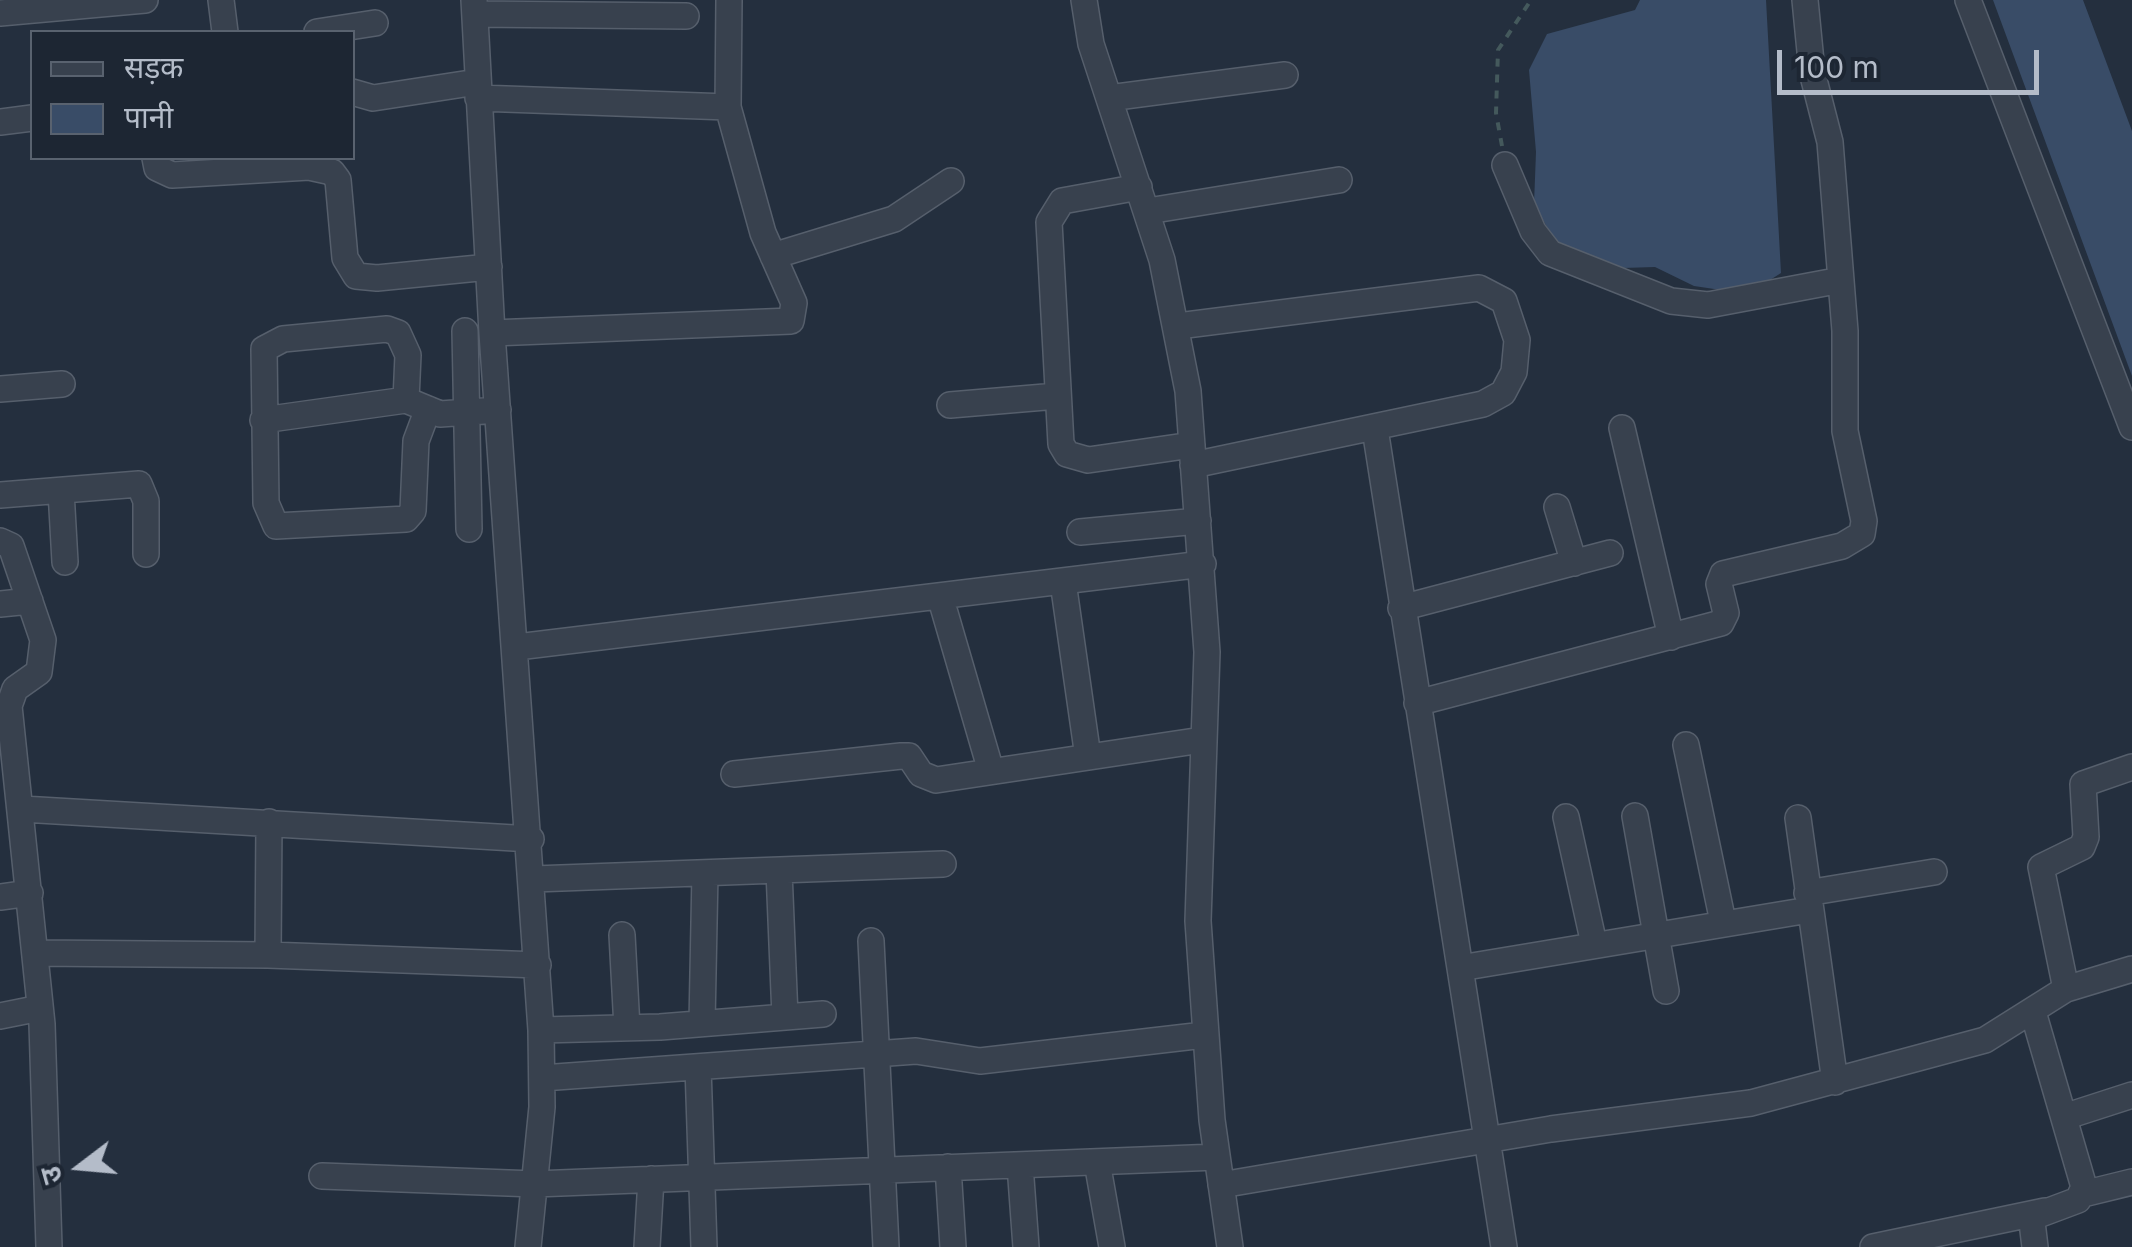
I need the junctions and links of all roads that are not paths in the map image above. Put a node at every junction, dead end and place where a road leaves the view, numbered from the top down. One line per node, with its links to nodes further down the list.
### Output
1 (145, 0): 7 (street)
2 (221, 0): 12 (street)
3 (729, 0): 18 (street)
4 (1084, 0): 17 (street)
5 (1805, 0): 29 (street)
6 (1968, 0): 41 (street)
7 (92, 3): 9 (street)
8 (474, 7): 10 (street); 15 (street)
9 (0, 13)
10 (686, 16)
11 (375, 23): 13 (street)
12 (225, 30)
13 (330, 30)
14 (1284, 75): 17 (street)
15 (478, 90): 16 (street); 18 (street); 28 (street)
16 (355, 93)
17 (1108, 98): 26 (street)
18 (728, 107): 27 (street)
19 (30, 118): 20 (street)
20 (0, 122)
21 (155, 160): 22 (street)
22 (240, 164): 28 (street)
23 (1505, 165): 29 (street)
24 (1339, 180): 26 (street)
25 (951, 181): 27 (street)
26 (1144, 199): 30 (street); 35 (street)
27 (773, 256): 32 (street)
28 (488, 266): 32 (street)
29 (1841, 280): 62 (street)
30 (1178, 326): 43 (street); 44 (street)
31 (465, 331): 39 (street)
32 (492, 332): 38 (street)
33 (62, 384): 34 (street)
34 (0, 388)
35 (1057, 396): 37 (street); 44 (street)
36 (417, 404): 39 (street); 40 (street); 40 (street); 40 (street)
37 (950, 405)
38 (498, 410): 39 (street); 63 (street)
39 (466, 412): 49 (street)
40 (264, 420)
41 (2132, 427)
42 (1622, 428): 62 (street)
43 (1374, 429): 44 (street); 61 (street)
44 (1192, 455): 48 (street)
45 (61, 491): 46 (street); 53 (street); 54 (street)
46 (0, 495)
47 (1557, 507): 55 (street)
48 (1198, 521): 50 (street); 56 (street)
49 (469, 529)
50 (1080, 532)
51 (0, 540): 59 (street)
52 (1610, 553): 55 (street)
53 (146, 554)
54 (65, 562)
55 (1574, 563): 61 (street)
56 (1203, 564): 57 (street); 66 (street)
57 (1063, 582): 58 (street); 68 (street)
58 (940, 596): 63 (street); 70 (street)
59 (30, 601): 60 (street); 65 (street)
60 (0, 604)
61 (1401, 608): 64 (street)
62 (1671, 637): 64 (street)
63 (517, 647): 77 (street)
64 (1417, 704): 94 (street)
65 (5, 730): 72 (street)
66 (1202, 740): 68 (street); 106 (street)
67 (1686, 745): 86 (street)
68 (1088, 756): 70 (street)
69 (2132, 767): 96 (street)
70 (990, 772): 71 (street)
71 (734, 774)
72 (22, 809): 76 (street); 83 (street)
73 (1635, 816): 87 (street)
74 (1566, 818): 90 (street)
75 (1798, 818): 85 (street)
76 (269, 822): 77 (street); 92 (street)
77 (531, 839): 82 (street)
78 (943, 864): 79 (street)
79 (779, 871): 81 (street); 102 (street)
80 (1934, 872): 85 (street)
81 (705, 873): 82 (street); 103 (street)
82 (534, 879): 93 (street)
83 (30, 893): 84 (street); 91 (street)
84 (0, 897)
85 (1808, 901): 86 (street); 110 (street)
86 (1723, 922): 87 (street)
87 (1657, 933): 90 (street); 97 (street)
88 (622, 935): 104 (street)
89 (871, 941): 107 (street)
90 (1594, 944): 94 (street)
91 (36, 952): 92 (street); 98 (street)
92 (268, 955): 93 (street)
93 (538, 965): 105 (street)
94 (1460, 968): 113 (street)
95 (2132, 969): 96 (street)
96 (2066, 989): 99 (street)
97 (1666, 991)
98 (40, 1008): 101 (street); 127 (street)
99 (2032, 1012): 110 (street); 112 (street)
100 (823, 1014): 102 (street)
101 (0, 1016)
102 (785, 1018): 103 (street)
103 (702, 1023): 104 (street)
104 (627, 1028): 105 (street)
105 (541, 1030): 109 (street)
106 (1204, 1035): 107 (street); 114 (street)
107 (876, 1055): 108 (street); 118 (street)
108 (698, 1068): 109 (street); 120 (street)
109 (542, 1078): 123 (street)
110 (1835, 1082): 113 (street)
111 (2132, 1095): 112 (street)
112 (2064, 1117): 125 (street)
113 (1489, 1140): 124 (street); 136 (street)
114 (1217, 1157): 115 (street); 124 (street)
115 (1097, 1162): 116 (street); 134 (street)
116 (1020, 1165): 117 (street); 133 (street)
117 (948, 1167): 118 (street); 132 (street)
118 (881, 1170): 120 (street); 131 (street)
119 (322, 1176): 123 (street)
120 (699, 1178): 121 (street); 130 (street)
121 (651, 1179): 123 (street); 129 (street)
122 (2132, 1182): 125 (street)
123 (536, 1184): 128 (street)
124 (1221, 1185): 135 (street)
125 (2083, 1194): 126 (street)
126 (2045, 1211): 137 (street); 138 (street)
127 (49, 1247)
128 (528, 1247)
129 (648, 1247)
130 (704, 1247)
131 (886, 1247)
132 (953, 1247)
133 (1026, 1247)
134 (1112, 1247)
135 (1230, 1247)
136 (1504, 1247)
137 (1873, 1247)
138 (2036, 1247)

